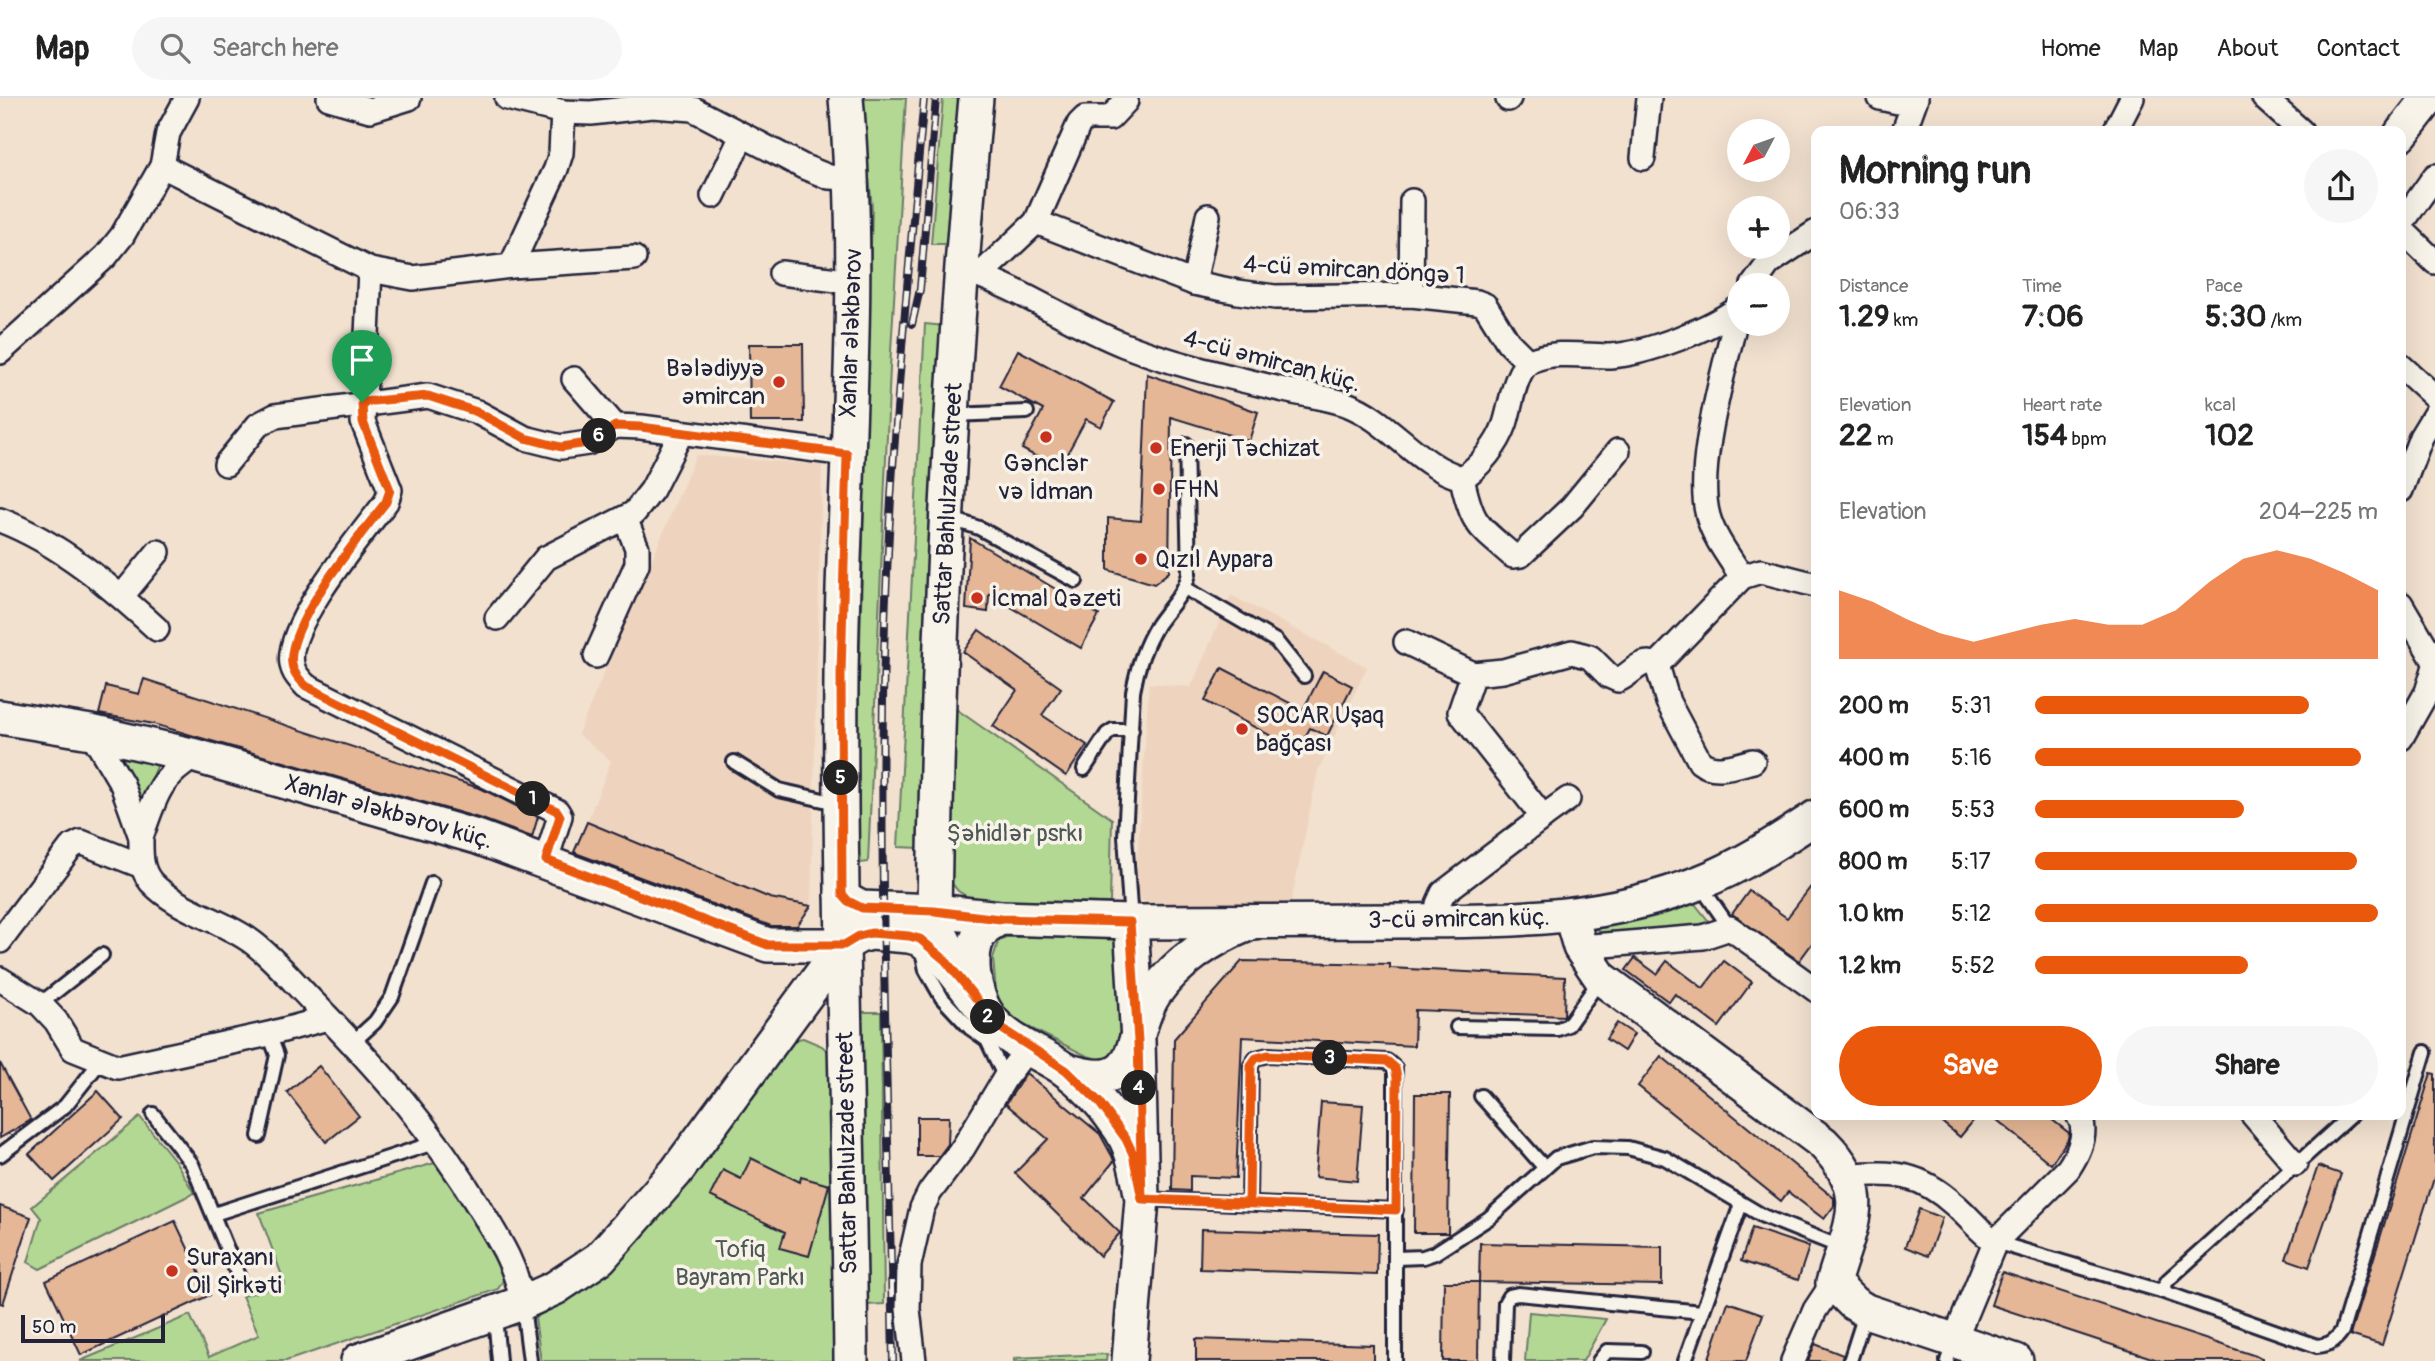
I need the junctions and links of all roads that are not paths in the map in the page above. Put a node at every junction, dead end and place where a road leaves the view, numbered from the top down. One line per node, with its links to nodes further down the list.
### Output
1 (187, 98): 22 (street)
2 (329, 98): 3 (street)
3 (409, 98)
4 (507, 98): 15 (street)
5 (846, 98): 24 (main road, Xanlar Ələkbərov)
6 (975, 98): 36 (main road, Sattar Bahlulzade street)
7 (1649, 98): 21 (street)
8 (1880, 98): 13 (street)
9 (2132, 98): 17 (street)
10 (2264, 98): 18 (street)
11 (2429, 98): 19 (main road)
12 (1126, 101): 29 (street)
13 (1914, 102): 16 (street)
14 (696, 103): 15 (street); 20 (street)
15 (563, 112): 34 (street)
16 (1906, 126)
17 (2118, 126)
18 (2295, 126)
19 (2406, 128)
20 (742, 136): 24 (street); 25 (street)
21 (1643, 158)
22 (162, 166): 35 (street); 44 (street)
23 (2435, 176): 28 (street)
24 (853, 178): 39 (main road, Xanlar Ələkbərov)
25 (713, 196)
26 (1412, 201): 41 (street)
27 (1208, 216): 40 (street)
28 (2406, 216)
29 (1036, 222): 36 (street); 40 (street, 4-cü Əmircan döngə 1)
30 (2406, 234): 33 (street)
31 (1811, 235): 38 (street)
32 (634, 258): 34 (street)
33 (2435, 262)
34 (510, 266): 35 (street)
35 (370, 270): 49 (street)
36 (970, 272): 52 (main road, Sattar Bahlulzade street); 60 (street, 4-cü Əmircan küç.)
37 (781, 273): 39 (street)
38 (1762, 273)
39 (853, 282): 57 (main road, Xanlar Ələkbərov)
40 (1194, 283): 41 (street, 4-cü Əmircan döngə 1)
41 (1411, 295): 45 (street, 4-cü Əmircan döngə 1)
42 (1727, 314): 45 (street)
43 (1732, 336): 65 (street)
44 (0, 352)
45 (1528, 362): 60 (street)
46 (2406, 371): 48 (street)
47 (574, 379): 53 (street)
48 (2435, 397)
49 (362, 402): 53 (street); 58 (street); 92 (street)
50 (1027, 412): 52 (lane)
51 (2435, 414): 59 (street)
52 (953, 415): 62 (main road, Sattar Bahlulzade street)
53 (615, 426): 54 (street)
54 (681, 433): 57 (street); 61 (street)
55 (1186, 444): 68 (lane)
56 (1618, 452): 60 (street)
57 (847, 454): 88 (main road, Xanlar Ələkbərov)
58 (226, 464)
59 (2406, 476)
60 (1462, 478)
61 (625, 518): 71 (street); 74 (street)
62 (947, 518): 66 (lane); 101 (main road, Sattar Bahlulzade street)
63 (0, 520): 69 (street)
64 (158, 552): 69 (street)
65 (1742, 577): 67 (street); 76 (street)
66 (1076, 581)
67 (1811, 584)
68 (1185, 589): 78 (lane); 81 (lane)
69 (122, 597): 72 (street)
70 (2406, 613): 75 (street)
71 (497, 618)
72 (157, 629)
73 (1406, 642): 77 (street)
74 (596, 656)
75 (2435, 664): 80 (street)
76 (1657, 665): 77 (street); 84 (street)
77 (1473, 674): 89 (street)
78 (1304, 676)
79 (0, 717): 82 (main road, Xanlar Ələkbərov küç.)
80 (2406, 729)
81 (1132, 730): 86 (lane); 99 (lane)
82 (91, 732): 83 (main road, Xanlar Ələkbərov küç.); 91 (street)
83 (196, 756): 91 (street); 92 (main road, Xanlar Ələkbərov küç.)
84 (1753, 761)
85 (734, 762): 88 (lane)
86 (1084, 769)
87 (1568, 799): 89 (street)
88 (841, 804): 96 (main road, Xanlar Ələkbərov)
89 (1543, 817): 98 (street)
90 (1811, 820): 95 (main road, 3-cü Əmircan küç.)
91 (141, 837): 93 (street)
92 (546, 860): 105 (main road, Xanlar Ələkbərov küç.)
93 (142, 866): 104 (street); 112 (street)
94 (432, 883): 116 (lane)
95 (1699, 883): 102 (lane); 103 (main road, 3-cü Əmircan küç.)
96 (842, 894): 101 (main road); 105 (main road, Xanlar Ələkbərov)
97 (1000, 919): 99 (main road); 101 (main road); 111 (main road)
98 (1438, 921): 100 (main road, 3-cü Əmircan küç.); 103 (main road, 3-cü Əmircan küç.)
99 (1130, 922): 100 (main road); 115 (main road)
100 (1254, 922): 115 (main road, 3-cü Əmircan küç.)
101 (927, 925): 105 (main road); 111 (main road, Sattar Bahlulzade street); 121 (lane)
102 (1730, 928): 103 (street); 109 (street)
103 (1576, 931): 107 (main road)
104 (0, 941)
105 (844, 945): 146 (main road); 154 (main road, Sattar Bahlulzade street)
106 (102, 955): 110 (lane)
107 (1601, 978): 113 (lane); 134 (main road)
108 (0, 979): 110 (street)
109 (1811, 987)
110 (40, 1004): 119 (street)
111 (989, 1017): 117 (main road)
112 (328, 1018): 114 (street); 116 (street)
113 (1457, 1027)
114 (269, 1034): 119 (street); 129 (lane)
115 (1138, 1041): 120 (main road); 135 (main road)
116 (354, 1042): 130 (street)
117 (1029, 1047): 120 (main road); 121 (street)
118 (2425, 1052): 122 (lane)
119 (100, 1062): 131 (lane)
120 (1066, 1070): 135 (main road)
121 (1005, 1078): 155 (street)
122 (2406, 1090)
123 (1480, 1096): 133 (lane)
124 (153, 1114): 139 (lane)
125 (2081, 1120): 140 (street)
126 (2257, 1120): 132 (street)
127 (2345, 1120): 132 (lane)
128 (2398, 1120): 145 (lane)
129 (259, 1136)
130 (438, 1142): 139 (lane); 146 (street)
131 (0, 1155)
132 (2295, 1164): 145 (lane)
133 (1544, 1167): 137 (lane); 142 (lane)
134 (1850, 1175): 140 (street); 141 (main road)
135 (1142, 1199): 136 (lane); 156 (main road)
136 (1249, 1203): 138 (lane); 138 (lane)
137 (1741, 1204): 141 (lane); 148 (lane)
138 (1396, 1210): 142 (lane)
139 (214, 1214): 143 (lane)
140 (1995, 1242): 145 (lane); 149 (street)
141 (1844, 1248): 144 (main road)
142 (1396, 1258): 157 (lane)
143 (239, 1279)
144 (1833, 1283): 147 (main road); 161 (street)
145 (2161, 1291)
146 (509, 1307): 151 (main road); 152 (lane); 153 (lane)
147 (1866, 1311): 149 (main road); 162 (lane)
148 (1702, 1312): 158 (lane); 160 (lane)
149 (1951, 1351): 163 (main road)
150 (1642, 1352): 159 (lane)
151 (358, 1361)
152 (499, 1361)
153 (530, 1361)
154 (851, 1361)
155 (914, 1361)
156 (1129, 1361)
157 (1395, 1361)
158 (1503, 1361)
159 (1599, 1361)
160 (1685, 1361)
161 (1793, 1361)
162 (1850, 1361)
163 (2016, 1361)

